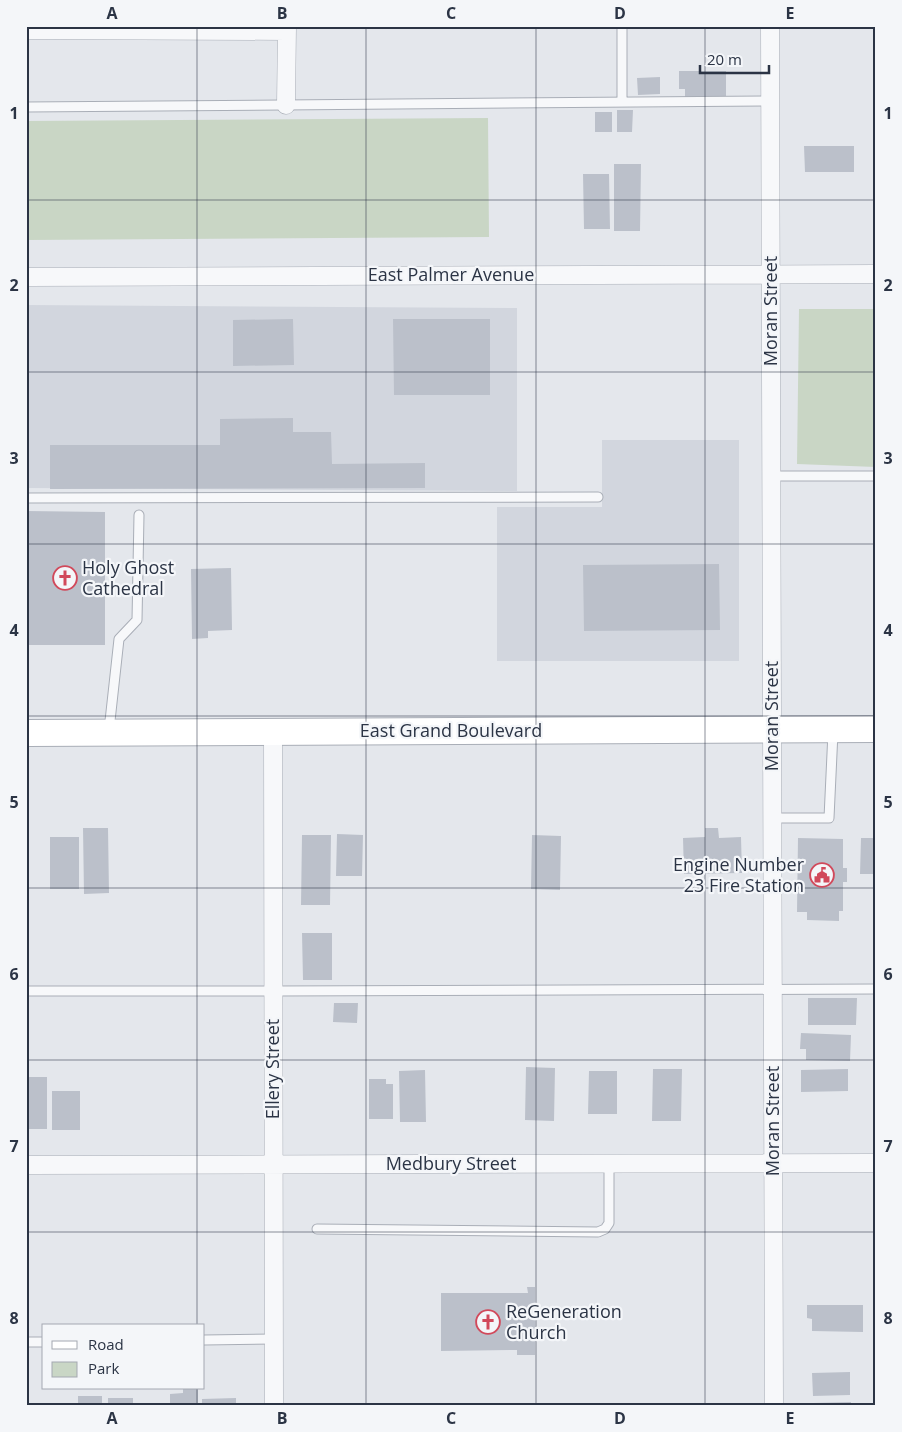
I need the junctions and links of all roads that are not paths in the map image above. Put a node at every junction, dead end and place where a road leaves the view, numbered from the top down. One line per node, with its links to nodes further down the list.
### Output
1 (622, 26): 6 (lane)
2 (770, 26): 5 (street, Moran Street)
3 (287, 28): 4 (street); 7 (street)
4 (26, 30)
5 (770, 101): 6 (lane); 9 (street, Moran Street)
6 (622, 102): 7 (lane)
7 (286, 105): 8 (lane)
8 (26, 107)
9 (771, 274): 10 (street, East Palmer Avenue); 11 (street, East Palmer Avenue); 12 (street, Moran Street)
10 (876, 274)
11 (26, 276)
12 (771, 476): 13 (lane); 18 (street, Moran Street)
13 (876, 476)
14 (598, 497): 15 (lane)
15 (26, 498)
16 (138, 515): 20 (lane)
17 (876, 729): 19 (main road, East Grand Boulevard)
18 (772, 730): 19 (main road, East Grand Boulevard); 21 (main road, East Grand Boulevard); 23 (street, Moran Street)
19 (834, 730): 23 (lane)
20 (109, 732): 21 (main road, East Grand Boulevard); 22 (main road, East Grand Boulevard)
21 (273, 732): 27 (street, Ellery Street)
22 (26, 733)
23 (772, 818): 25 (street, Moran Street)
24 (876, 988): 25 (lane)
25 (773, 989): 27 (lane); 28 (street, Moran Street)
26 (26, 991): 27 (lane)
27 (273, 991): 30 (street, Ellery Street)
28 (774, 1163): 29 (street, Medbury Street); 31 (street, Medbury Street); 39 (street, Moran Street)
29 (876, 1163)
30 (274, 1164): 31 (street, Medbury Street); 32 (street, Medbury Street); 34 (street, Ellery Street)
31 (609, 1164): 33 (lane)
32 (26, 1165)
33 (317, 1229)
34 (274, 1339): 35 (lane); 38 (street, Ellery Street)
35 (205, 1340)
36 (26, 1342): 37 (lane)
37 (42, 1342)
38 (274, 1406)
39 (774, 1406)

